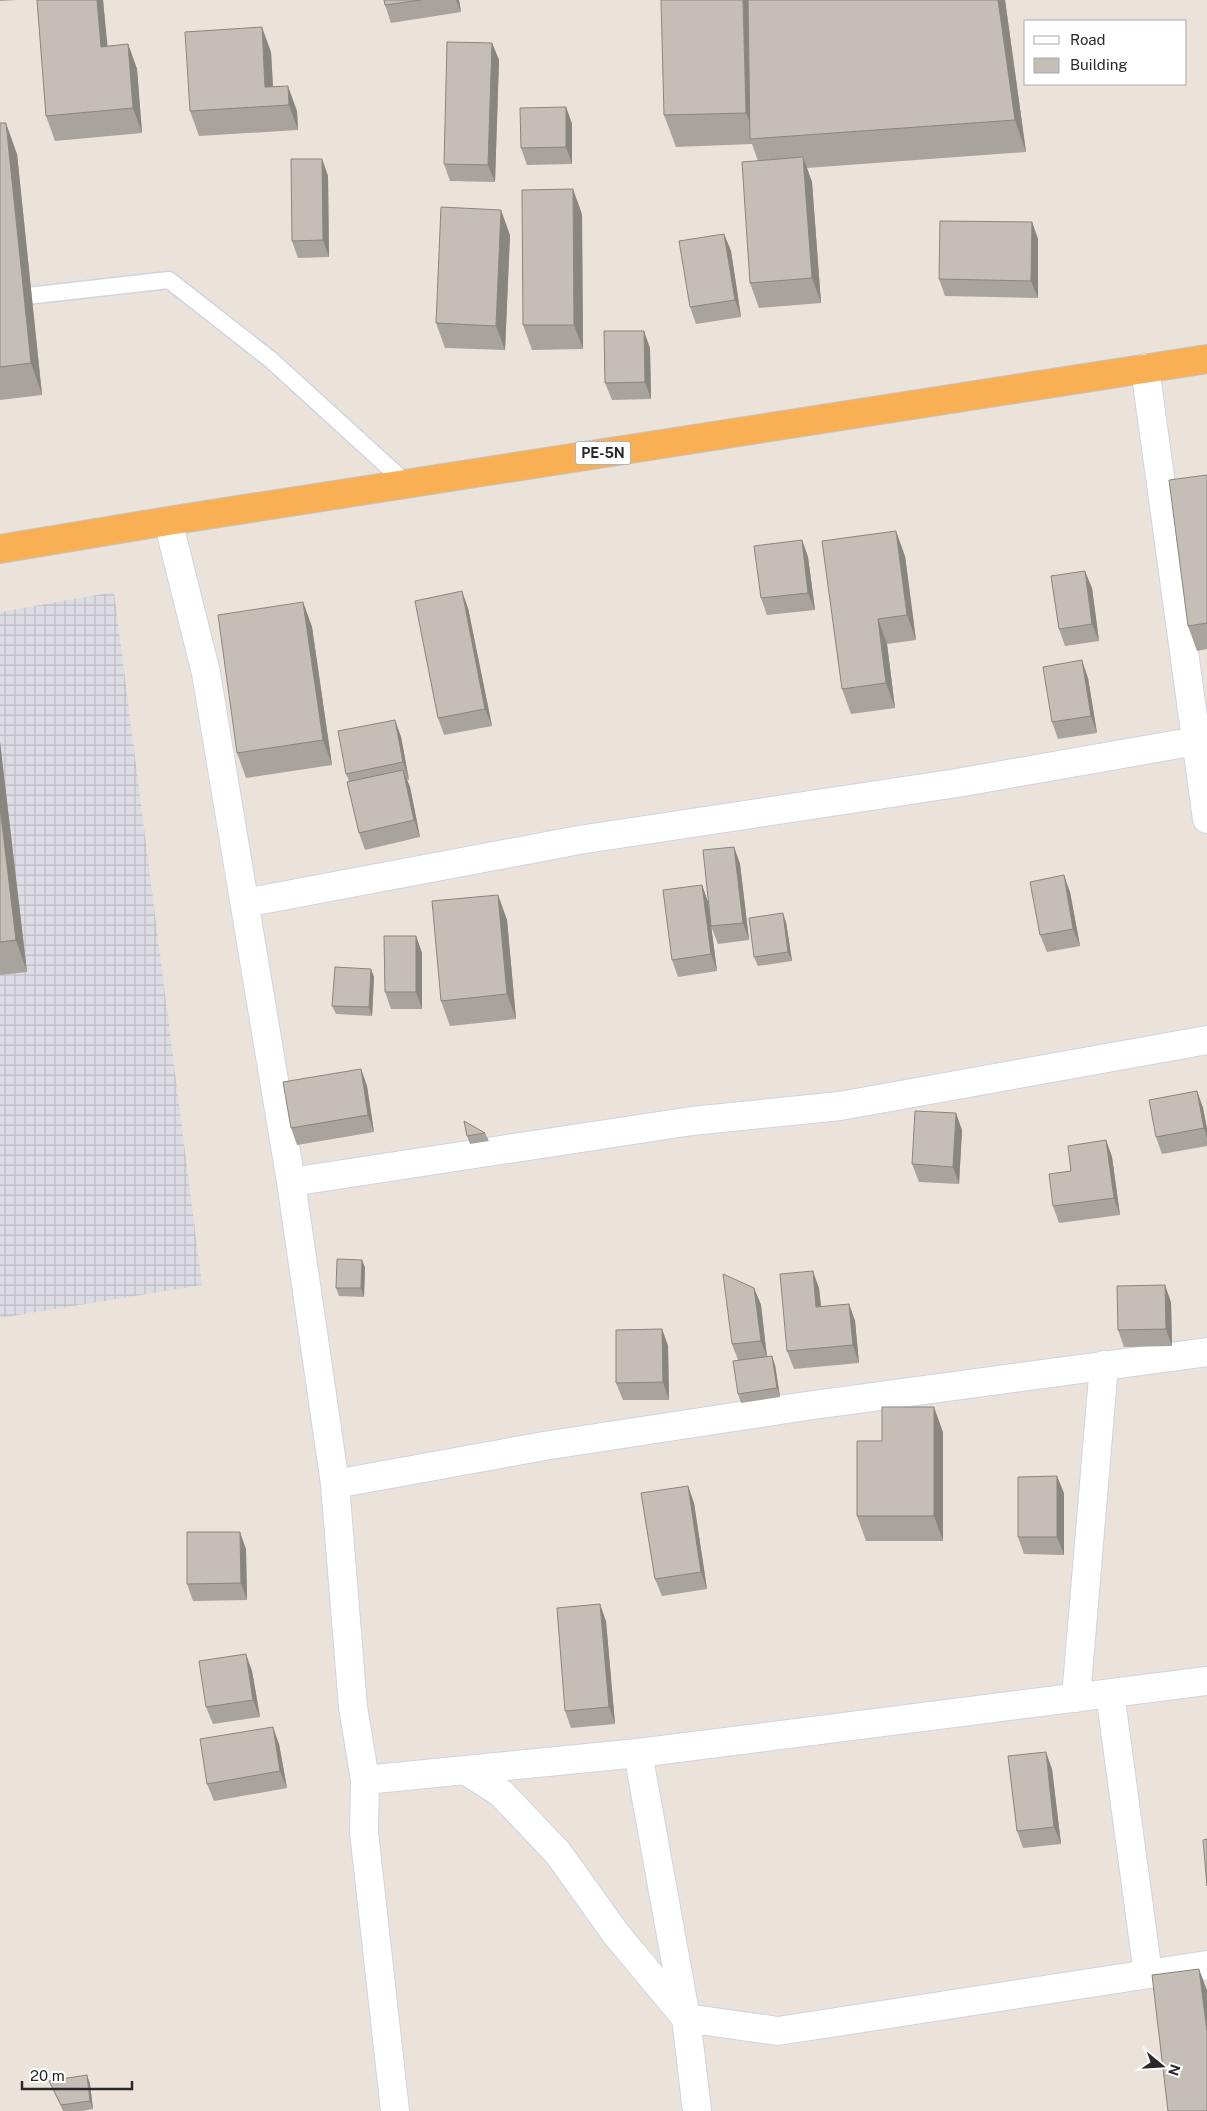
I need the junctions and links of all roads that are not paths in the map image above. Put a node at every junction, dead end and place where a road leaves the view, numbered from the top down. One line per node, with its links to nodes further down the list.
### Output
1 (0, 299): 4 (lane)
2 (1207, 359): 3 (highway, PE-5N)
3 (1145, 368): 4 (highway, PE-5N); 7 (street)
4 (406, 483): 5 (highway, PE-5N)
5 (168, 521): 6 (highway, PE-5N); 9 (street)
6 (0, 549)
7 (1196, 740): 8 (street); 9 (street)
8 (1207, 819)
9 (245, 903): 11 (street)
10 (1207, 1040): 11 (street)
11 (291, 1182): 14 (street)
12 (1207, 1352): 13 (street)
13 (1104, 1365): 14 (street); 17 (street)
14 (335, 1484): 20 (street)
15 (1207, 1681): 16 (street)
16 (1110, 1693): 17 (street); 22 (street)
17 (1076, 1698): 18 (street)
18 (638, 1754): 19 (street); 23 (street)
19 (465, 1770): 20 (street); 23 (street)
20 (365, 1780): 24 (street)
21 (1207, 1965): 22 (street)
22 (1148, 1974): 23 (street)
23 (686, 2018): 25 (street)
24 (395, 2111)
25 (697, 2111)

